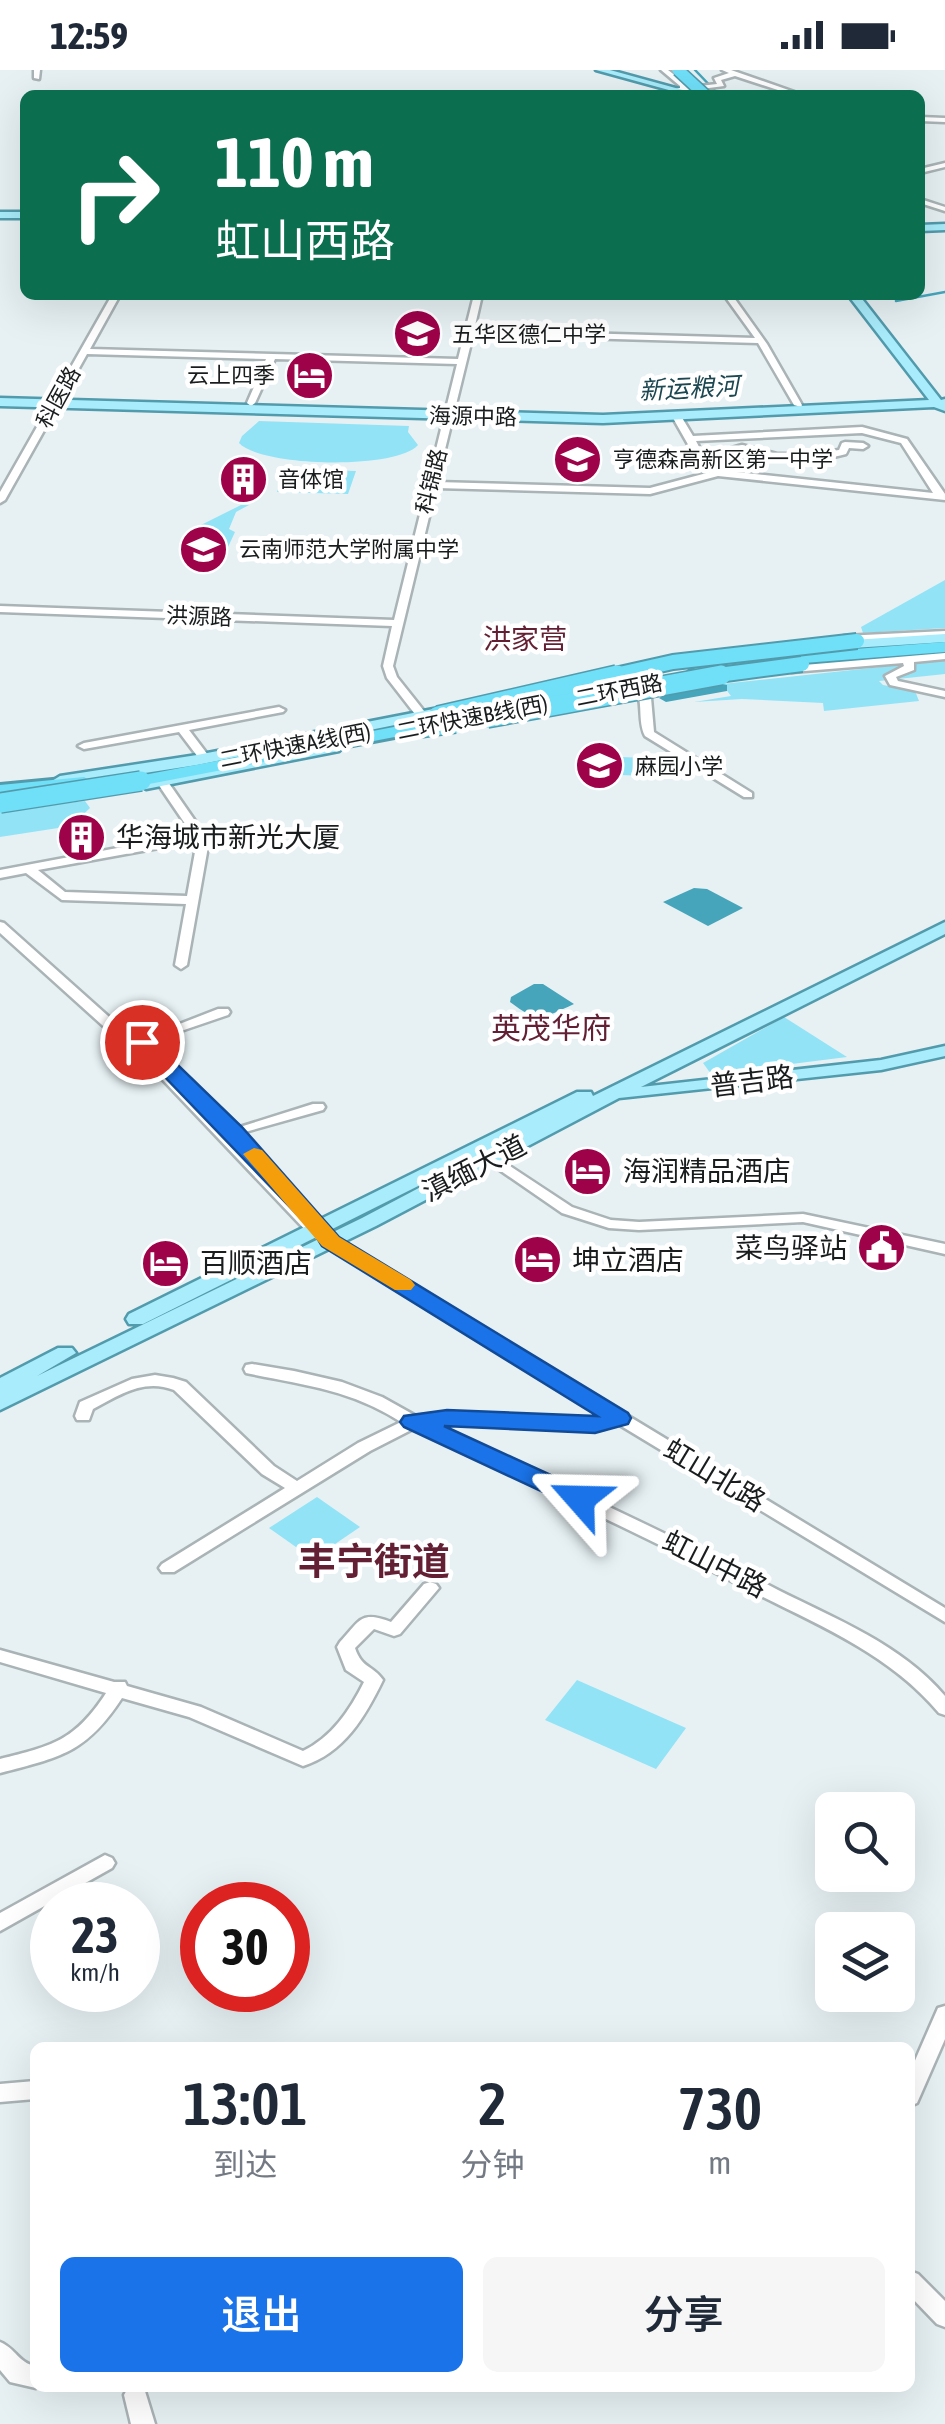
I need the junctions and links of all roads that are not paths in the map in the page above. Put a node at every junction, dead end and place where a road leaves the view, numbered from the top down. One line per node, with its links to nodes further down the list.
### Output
1 (588, 70): 6 (main road)
2 (600, 70): 7 (main road)
3 (667, 70): 8 (highway, bridge)
4 (726, 70): 5 (street)
5 (737, 73): 9 (street); 10 (street)
6 (678, 90)
7 (679, 90)
8 (685, 90)
9 (702, 90)
10 (786, 90)
11 (925, 165): 13 (street)
12 (945, 165): 13 (street)
13 (932, 168): 14 (street)
14 (925, 170)
15 (113, 300): 22 (street, 科医路)
16 (477, 300): 20 (street, 科锦路)
17 (731, 300): 21 (street)
18 (857, 300): 27 (main road)
19 (871, 300): 27 (main road)
20 (468, 332): 21 (street); 24 (street, 科锦路)
21 (757, 340): 29 (street)
22 (84, 351): 23 (street); 26 (street, 科医路)
23 (272, 356): 24 (street); 28 (street)
24 (462, 362): 30 (street, 科锦路)
25 (0, 399): 26 (main road, 海源中路)
26 (56, 401): 28 (main road, 海源中路); 30 (main road, 海源中路); 40 (street, 科医路)
27 (942, 402): 29 (main road, 海源中路); 31 (main road, 海源中路)
28 (251, 403): 30 (main road, 海源中路)
29 (798, 405): 30 (main road, 海源中路)
30 (449, 412): 32 (main road, 海源中路); 38 (street, 科锦路)
31 (779, 412): 32 (main road, 海源中路); 33 (street)
32 (678, 418): 34 (street)
33 (792, 434): 34 (street); 36 (street); 39 (street)
34 (690, 439): 37 (street)
35 (863, 446): 36 (street)
36 (805, 454): 37 (street)
37 (715, 469): 38 (street); 39 (street)
38 (430, 485): 42 (street, 科锦路)
39 (941, 495)
40 (0, 500)
41 (0, 609): 42 (street, 洪源路)
42 (398, 623): 48 (street, 科锦路)
43 (945, 644): 44 (street); 45 (main road, 二环西路); 48 (highway, 二环快速A线(西), bridge); 48 (highway, bridge); 50 (highway, bridge); 50 (highway, 二环快速B线(西), bridge)
44 (908, 659): 45 (street); 46 (street)
45 (643, 683): 48 (main road, 二环西路); 53 (main road, 二环西路); 55 (street)
46 (945, 694)
47 (279, 710): 49 (street)
48 (430, 716): 52 (main road, 二环西路); 54 (highway, 二环快速A线(西))
49 (182, 728): 51 (street); 52 (street)
50 (404, 730): 54 (highway, 二环快速B线(西), bridge)
51 (84, 746)
52 (205, 759): 54 (main road, 二环西路)
53 (162, 782): 54 (main road, 二环西路); 56 (street)
54 (0, 795)
55 (748, 795)
56 (200, 836): 57 (street); 59 (street)
57 (29, 868): 58 (street); 59 (street)
58 (0, 874)
59 (193, 900): 64 (street)
60 (0, 915): 66 (street)
61 (945, 918): 69 (main road, 滇缅大道)
62 (0, 926): 75 (street)
63 (945, 928): 69 (main road, 滇缅大道)
64 (181, 965)
65 (223, 1012): 66 (street)
66 (142, 1042): 73 (street)
67 (945, 1051): 70 (main road, 普吉路)
68 (945, 1059): 70 (main road, 普吉路)
69 (657, 1075): 70 (main road, 普吉路); 72 (main road, 滇缅大道); 72 (main road, 普吉路)
70 (686, 1092): 72 (main road, 普吉路)
71 (318, 1107): 73 (street)
72 (565, 1113): 74 (main road, 滇缅大道); 75 (main road, 滇缅大道)
73 (234, 1132): 75 (street)
74 (493, 1159): 75 (main road, 滇缅大道); 76 (street)
75 (323, 1233): 78 (main road, 滇缅大道); 79 (main road, 滇缅大道); 81 (street, 虹山北路)
76 (945, 1249)
77 (252, 1369): 82 (street, 虹山中路)
78 (0, 1387)
79 (0, 1403)
80 (84, 1416): 83 (street)
81 (619, 1418): 82 (street); 86 (street, 虹山北路)
82 (413, 1422): 83 (street); 89 (street, 虹山中路)
83 (297, 1488): 84 (street)
84 (168, 1568)
85 (430, 1588): 88 (street)
86 (945, 1616)
87 (0, 1656): 88 (street)
88 (119, 1688): 90 (street)
89 (945, 1708)
90 (0, 1766)
91 (105, 1862): 92 (street)
92 (0, 1923)
93 (945, 2014): 94 (street)
94 (915, 2086)
95 (30, 2090): 96 (street)
96 (0, 2093)
97 (915, 2286): 98 (street)
98 (945, 2317)
99 (0, 2353): 100 (street)
100 (30, 2377)
101 (136, 2395): 102 (street)
102 (142, 2424)

